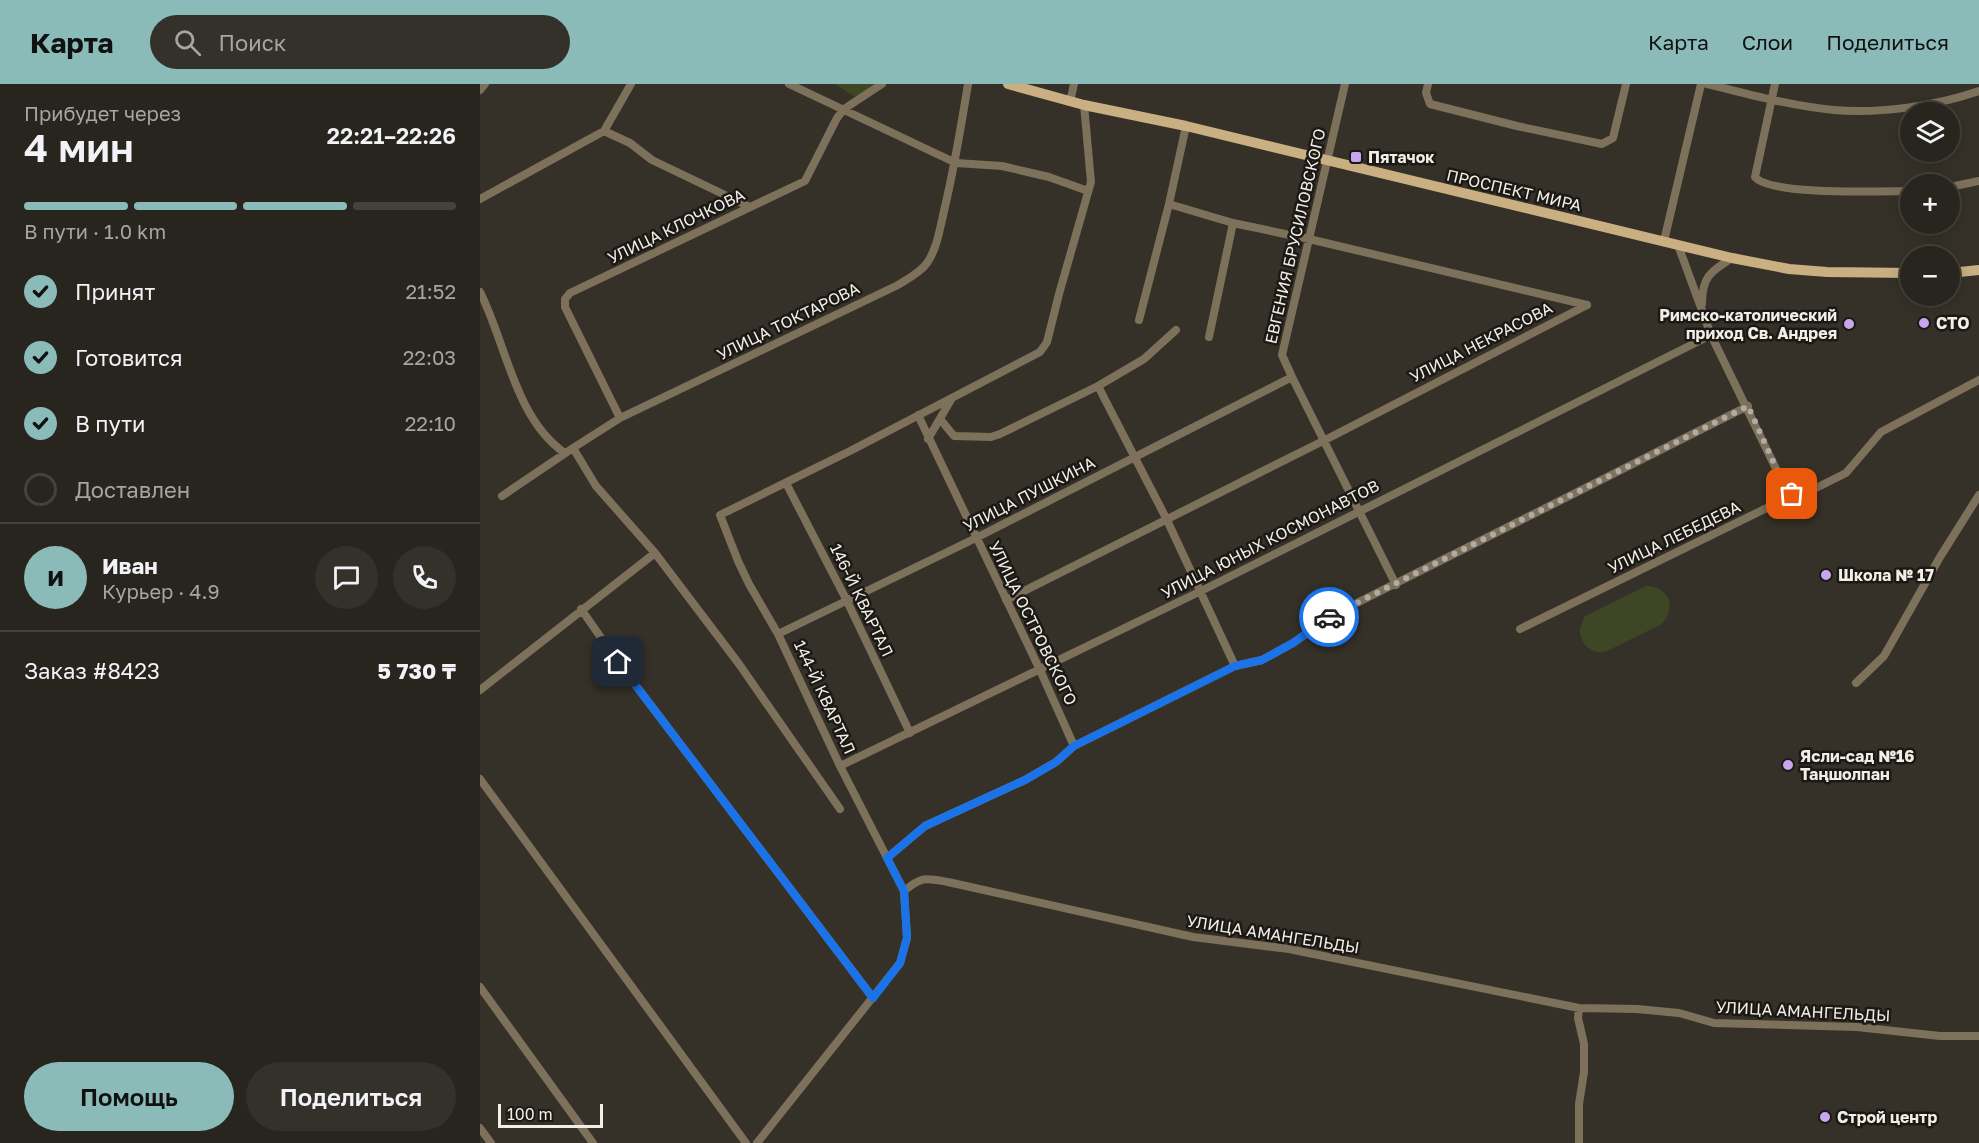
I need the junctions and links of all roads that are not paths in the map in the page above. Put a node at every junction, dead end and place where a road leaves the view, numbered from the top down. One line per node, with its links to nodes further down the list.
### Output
1 (485, 84): 14 (street)
2 (631, 84): 21 (street)
3 (789, 84): 19 (street)
4 (882, 84): 19 (street, УЛИЦА КЛОЧКОВА)
5 (968, 84): 23 (street, УЛИЦА ТОКТАРОВА)
6 (1008, 84): 17 (main road, ПРОСПЕКТ МИРА)
7 (1074, 84): 17 (street)
8 (1345, 84): 22 (street, ЕВГЕНИЯ БРУСИЛОВСКОГО)
9 (1428, 84): 10 (street)
10 (1626, 84)
11 (1701, 84): 33 (street)
12 (1707, 84): 16 (street)
13 (1775, 84): 16 (street)
14 (480, 90)
15 (1979, 91): 16 (street)
16 (1771, 99): 26 (street)
17 (1070, 102): 18 (main road, ПРОСПЕКТ МИРА)
18 (1084, 105): 20 (main road, ПРОСПЕКТ МИРА); 27 (street)
19 (844, 110): 23 (street); 30 (street, УЛИЦА КЛОЧКОВА)
20 (1186, 126): 22 (main road, ПРОСПЕКТ МИРА); 29 (street)
21 (604, 131): 28 (street); 30 (street)
22 (1327, 161): 32 (street, ЕВГЕНИЯ БРУСИЛОВСКОГО); 33 (main road, ПРОСПЕКТ МИРА)
23 (956, 163): 27 (street); 51 (street, УЛИЦА ТОКТАРОВА)
24 (1979, 181): 25 (street)
25 (1960, 185)
26 (1900, 190)
27 (1088, 191): 48 (street)
28 (480, 199)
29 (1169, 204): 31 (street, УЛИЦА НЕКРАСОВА); 41 (street)
30 (750, 207): 51 (street, УЛИЦА КЛОЧКОВА)
31 (1233, 222): 32 (street, УЛИЦА НЕКРАСОВА); 44 (street)
32 (1309, 239): 45 (street, ЕВГЕНИЯ БРУСИЛОВСКОГО); 54 (street, УЛИЦА НЕКРАСОВА)
33 (1665, 241): 34 (main road, ПРОСПЕКТ МИРА)
34 (1678, 245): 35 (main road, ПРОСПЕКТ МИРА); 40 (street)
35 (1732, 258): 38 (main road, ПРОСПЕКТ МИРА); 40 (street)
36 (1979, 270): 37 (main road)
37 (1960, 272)
38 (1900, 273)
39 (480, 292): 55 (street)
40 (1702, 308): 43 (street)
41 (1139, 320)
42 (1176, 330): 47 (street)
43 (1712, 335): 49 (street); 61 (street, УЛИЦА ЮНЫХ КОСМОНАВТОВ)
44 (1209, 338)
45 (1292, 377): 54 (street, ЕВГЕНИЯ БРУСИЛОВСКОГО); 56 (street, УЛИЦА ПУШКИНА)
46 (1979, 380): 58 (street)
47 (1098, 386): 52 (street); 56 (street)
48 (953, 397): 50 (street); 52 (street)
49 (1748, 406): 58 (street); 65 (street)
50 (918, 415): 53 (street, УЛИЦА ОСТРОВСКОГО); 57 (street)
51 (620, 418): 55 (street, УЛИЦА ТОКТАРОВА)
52 (940, 419): 53 (street)
53 (928, 439): 63 (street, УЛИЦА ОСТРОВСКОГО)
54 (1325, 440): 61 (street, ЕВГЕНИЯ БРУСИЛОВСКОГО); 62 (street, УЛИЦА НЕКРАСОВА)
55 (569, 450): 60 (street, УЛИЦА ТОКТАРОВА); 64 (street)
56 (1134, 457): 62 (street); 63 (street, УЛИЦА ПУШКИНА)
57 (786, 483): 68 (street, 146-Й КВАРТАЛ); 71 (street, 144-Й КВАРТАЛ)
58 (1784, 494): 70 (street, УЛИЦА ЛЕБЕДЕВА)
59 (1979, 495): 74 (street)
60 (502, 496)
61 (1359, 511): 65 (street, ЕВГЕНИЯ БРУСИЛОВСКОГО); 66 (street, УЛИЦА ЮНЫХ КОСМОНАВТОВ)
62 (1167, 520): 66 (street); 67 (street, УЛИЦА НЕКРАСОВА)
63 (976, 538): 67 (street, УЛИЦА ОСТРОВСКОГО); 68 (street, УЛИЦА ПУШКИНА)
64 (654, 553): 69 (street); 80 (street)
65 (1396, 585): 72 (street)
66 (1201, 591): 72 (street); 73 (street, УЛИЦА ЮНЫХ КОСМОНАВТОВ)
67 (1006, 600): 73 (street, УЛИЦА ОСТРОВСКОГО)
68 (847, 601): 71 (street, УЛИЦА ПУШКИНА); 76 (street, 146-Й КВАРТАЛ)
69 (581, 609): 75 (street); 84 (street)
70 (1520, 629)
71 (778, 634): 78 (street, 144-Й КВАРТАЛ)
72 (1235, 666): 77 (street)
73 (1040, 670): 76 (street, УЛИЦА ЮНЫХ КОСМОНАВТОВ); 77 (street, УЛИЦА ОСТРОВСКОГО)
74 (1856, 684)
75 (480, 690)
76 (909, 733): 78 (street, УЛИЦА ЮНЫХ КОСМОНАВТОВ)
77 (1074, 746): 81 (street)
78 (840, 766): 81 (street, 144-Й КВАРТАЛ)
79 (480, 779): 90 (street)
80 (840, 809)
81 (887, 858): 82 (street, 144-Й КВАРТАЛ)
82 (904, 891): 84 (street); 85 (street, УЛИЦА АМАНГЕЛЬДЫ)
83 (480, 987): 89 (street)
84 (873, 998): 91 (street)
85 (1579, 1008): 86 (street, УЛИЦА АМАНГЕЛЬДЫ); 92 (street)
86 (1979, 1036)
87 (480, 1128): 88 (street)
88 (492, 1143)
89 (593, 1143)
90 (746, 1143)
91 (757, 1143)
92 (1579, 1143)

